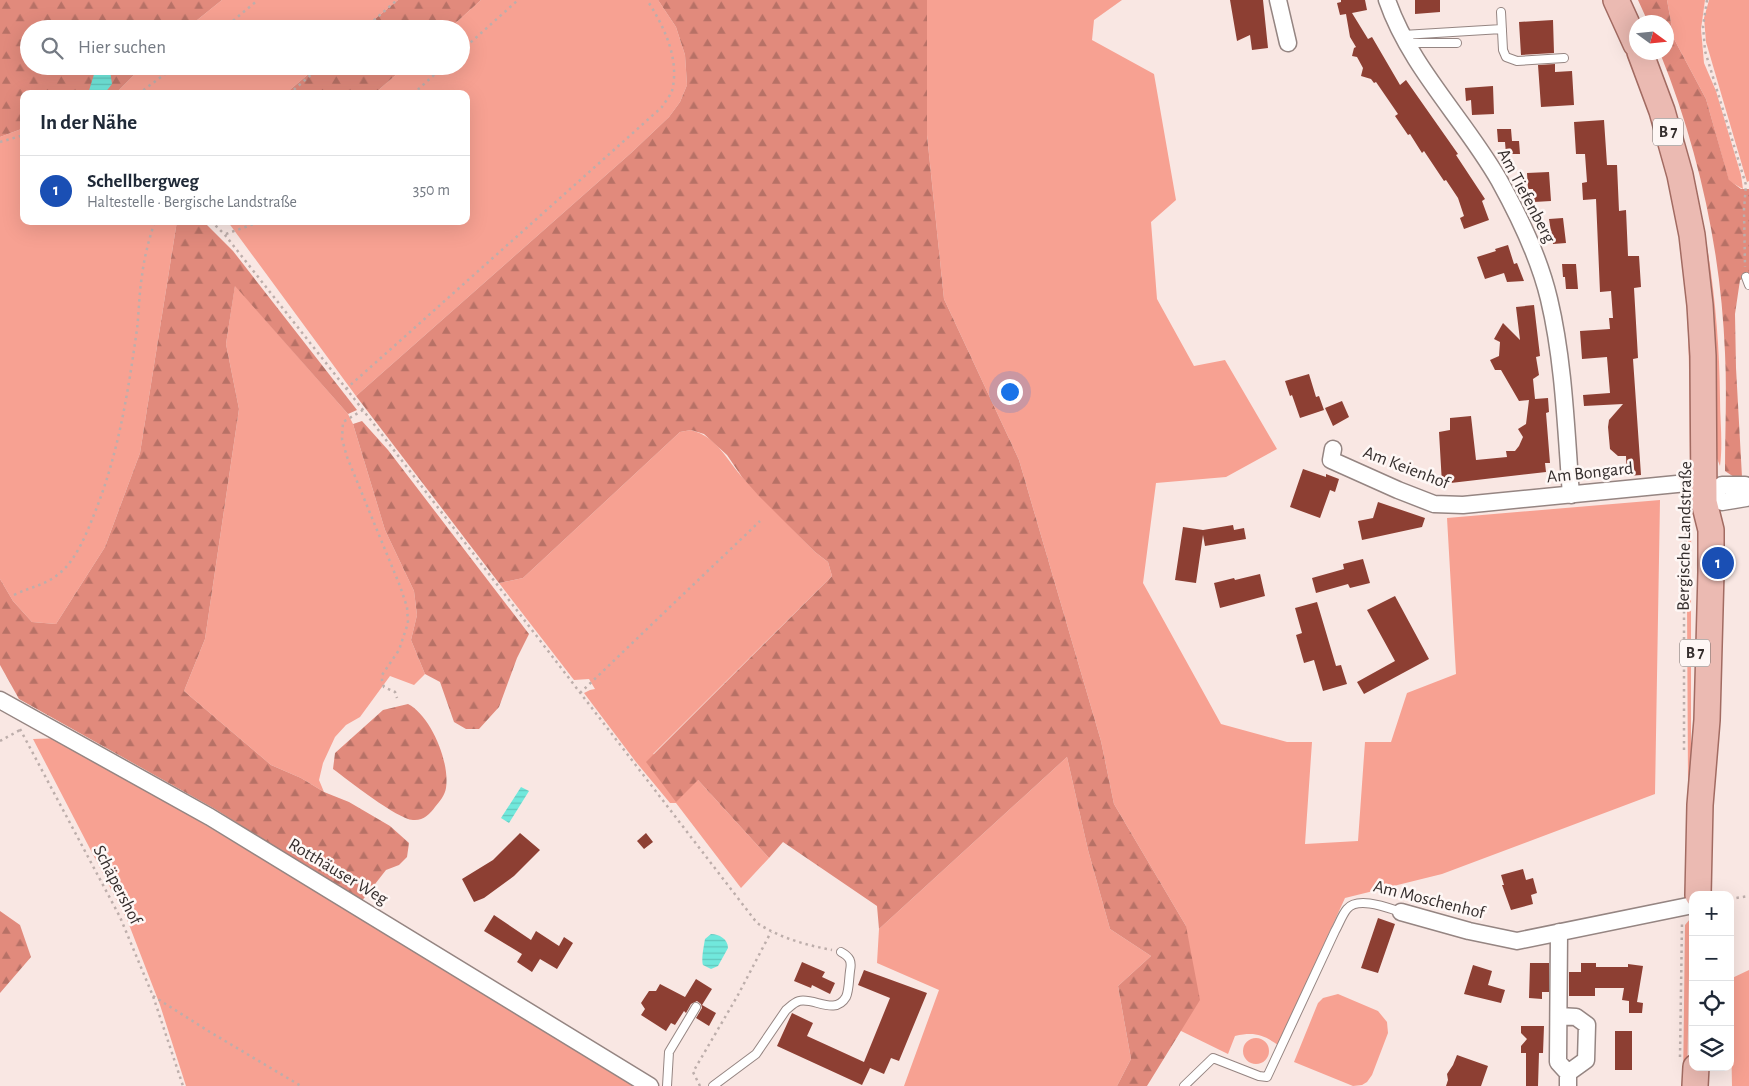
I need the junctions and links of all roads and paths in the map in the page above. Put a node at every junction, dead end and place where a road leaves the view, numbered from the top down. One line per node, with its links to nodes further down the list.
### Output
1 (258, 0): 10 (path)
2 (397, 0): 11 (path)
3 (518, 0): 15 (path)
4 (647, 0): 35 (path)
5 (1278, 0): 16 (street)
6 (1387, 0): 14 (street, Am Tiefenberg)
7 (1616, 0): 13 (main road)
8 (1707, 0): 28 (path)
9 (1502, 12): 12 (lane)
10 (233, 20)
11 (374, 20)
12 (1502, 29): 14 (lane); 18 (lane)
13 (1629, 29)
14 (1405, 39): 17 (lane); 40 (street, Am Tiefenberg)
15 (470, 43)
16 (1288, 43)
17 (1457, 43)
18 (1564, 58)
19 (1643, 60): 39 (main road, Bergische Landstraße / B 7)
20 (164, 75): 23 (path)
21 (311, 75): 24 (path)
22 (434, 75): 25 (path)
23 (143, 90)
24 (294, 90)
25 (417, 90)
26 (20, 136): 27 (path)
27 (0, 142)
28 (1747, 185): 33 (path)
29 (154, 225): 44 (path)
30 (215, 225): 32 (path)
31 (251, 225): 32 (path)
32 (225, 235): 35 (path)
33 (1746, 277): 34 (lane)
34 (1749, 285)
35 (346, 389): 36 (path)
36 (363, 410): 45 (path); 46 (path)
37 (1333, 449): 42 (street, Am Keienhof)
38 (1749, 488): 39 (street)
39 (1702, 492): 40 (street, Am Bongard); 41 (street); 50 (path, Bergische Landstraße); 51 (main road, Bergische Landstraße / B 7)
40 (1571, 495): 42 (street, Am Bongard)
41 (1749, 496)
42 (1479, 504)
43 (760, 521): 45 (path)
44 (14, 595)
45 (580, 693): 56 (path)
46 (397, 698)
47 (4, 702): 48 (path, Schäpershof); 68 (street, Rotthäuser Weg)
48 (20, 730): 49 (path); 60 (path, Schäpershof)
49 (0, 741)
50 (1684, 754)
51 (1692, 891)
52 (1749, 896): 53 (path)
53 (1734, 898)
54 (1689, 902): 57 (street, Am Moschenhof)
55 (1401, 912): 57 (street, Am Moschenhof); 64 (lane, Am Moschenhof)
56 (771, 932): 59 (path); 70 (path)
57 (1559, 932): 62 (street)
58 (1690, 936): 63 (path)
59 (841, 952): 71 (lane)
60 (153, 996): 66 (path, Schäpershof); 67 (path)
61 (696, 1007): 69 (lane)
62 (1559, 1016): 65 (street); 65 (street)
63 (1688, 1067): 74 (main road)
64 (1267, 1077): 72 (lane); 73 (lane)
65 (1568, 1080)
66 (183, 1086)
67 (301, 1086)
68 (650, 1086)
69 (667, 1086)
70 (700, 1086)
71 (713, 1086)
72 (1184, 1086)
73 (1264, 1086)
74 (1695, 1086)

